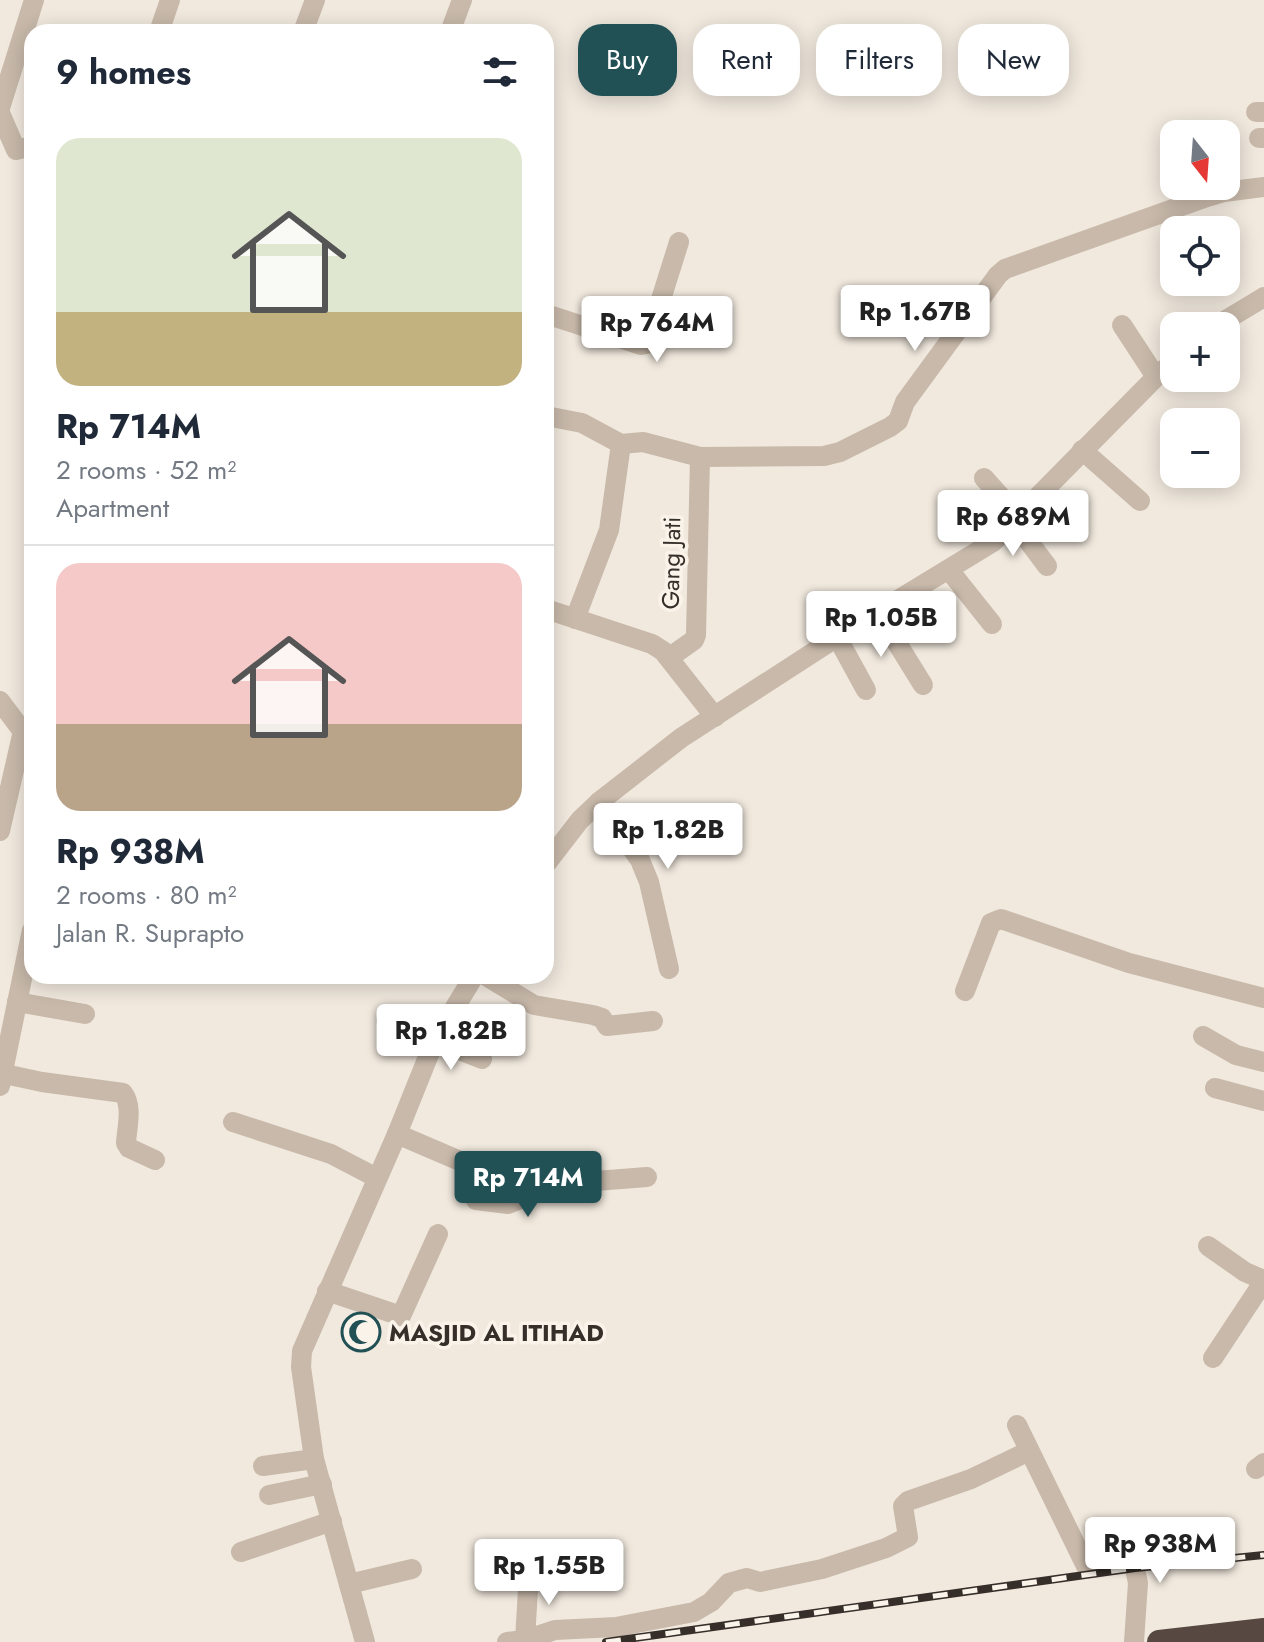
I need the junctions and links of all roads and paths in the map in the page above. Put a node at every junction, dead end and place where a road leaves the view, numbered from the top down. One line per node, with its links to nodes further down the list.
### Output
1 (34, 0): 5 (street)
2 (170, 0): 6 (street)
3 (315, 0): 7 (street)
4 (462, 0): 8 (street)
5 (27, 24)
6 (162, 24)
7 (306, 24)
8 (453, 24)
9 (24, 32): 10 (street)
10 (0, 110): 11 (street)
11 (16, 152)
12 (1264, 187): 23 (street)
13 (679, 242): 16 (street)
14 (1264, 297): 15 (street)
15 (1239, 312)
16 (554, 317)
17 (1122, 325): 19 (street)
18 (1160, 373): 19 (street)
19 (1156, 377): 22 (street)
20 (554, 418): 21 (street)
21 (621, 444): 23 (street); 31 (street)
22 (1082, 450): 25 (street); 26 (street)
23 (700, 457): 34 (street, Gang Jati)
24 (984, 478): 26 (street)
25 (1140, 501)
26 (1017, 520): 27 (street); 28 (street)
27 (1047, 566)
28 (949, 570): 29 (street); 32 (street)
29 (881, 611): 33 (street); 35 (street)
30 (554, 612): 31 (street)
31 (575, 619): 34 (street)
32 (992, 624)
33 (837, 637): 36 (street); 38 (street)
34 (670, 657): 38 (street)
35 (923, 685)
36 (866, 690)
37 (0, 701): 39 (street)
38 (715, 717): 41 (street)
39 (24, 733)
40 (24, 747): 42 (street)
41 (599, 802): 43 (street); 45 (street)
42 (0, 831)
43 (554, 854)
44 (24, 968): 50 (street)
45 (669, 969)
46 (469, 984): 55 (street)
47 (499, 984): 53 (street)
48 (965, 991): 49 (street)
49 (1264, 998)
50 (17, 1002): 51 (street); 58 (street)
51 (85, 1014)
52 (386, 1021): 55 (street)
53 (653, 1021)
54 (1203, 1036): 57 (street)
55 (434, 1042): 56 (street); 62 (street)
56 (482, 1059)
57 (1264, 1062)
58 (1, 1077): 63 (street)
59 (1215, 1088): 60 (street)
60 (1264, 1101)
61 (233, 1122): 65 (street)
62 (397, 1134): 64 (street); 65 (street)
63 (155, 1160)
64 (647, 1177)
65 (377, 1178): 69 (street)
66 (438, 1234): 69 (street)
67 (1208, 1246): 68 (street)
68 (1264, 1281): 70 (street)
69 (327, 1291): 73 (street)
70 (1213, 1358)
71 (1017, 1425): 72 (street)
72 (1029, 1451): 80 (street); 86 (street)
73 (314, 1459): 74 (street); 75 (street)
74 (263, 1466)
75 (322, 1484): 76 (street); 77 (street)
76 (269, 1495)
77 (332, 1521): 79 (street); 83 (street)
78 (1127, 1531): 80 (street)
79 (241, 1552)
80 (1132, 1558): 88 (street)
81 (412, 1569): 83 (street)
82 (529, 1572): 86 (street)
83 (349, 1584): 87 (street)
84 (1264, 1630): 85 (highway)
85 (1189, 1640): 89 (highway)
86 (516, 1641)
87 (365, 1642)
88 (1134, 1642)
89 (1159, 1642)

